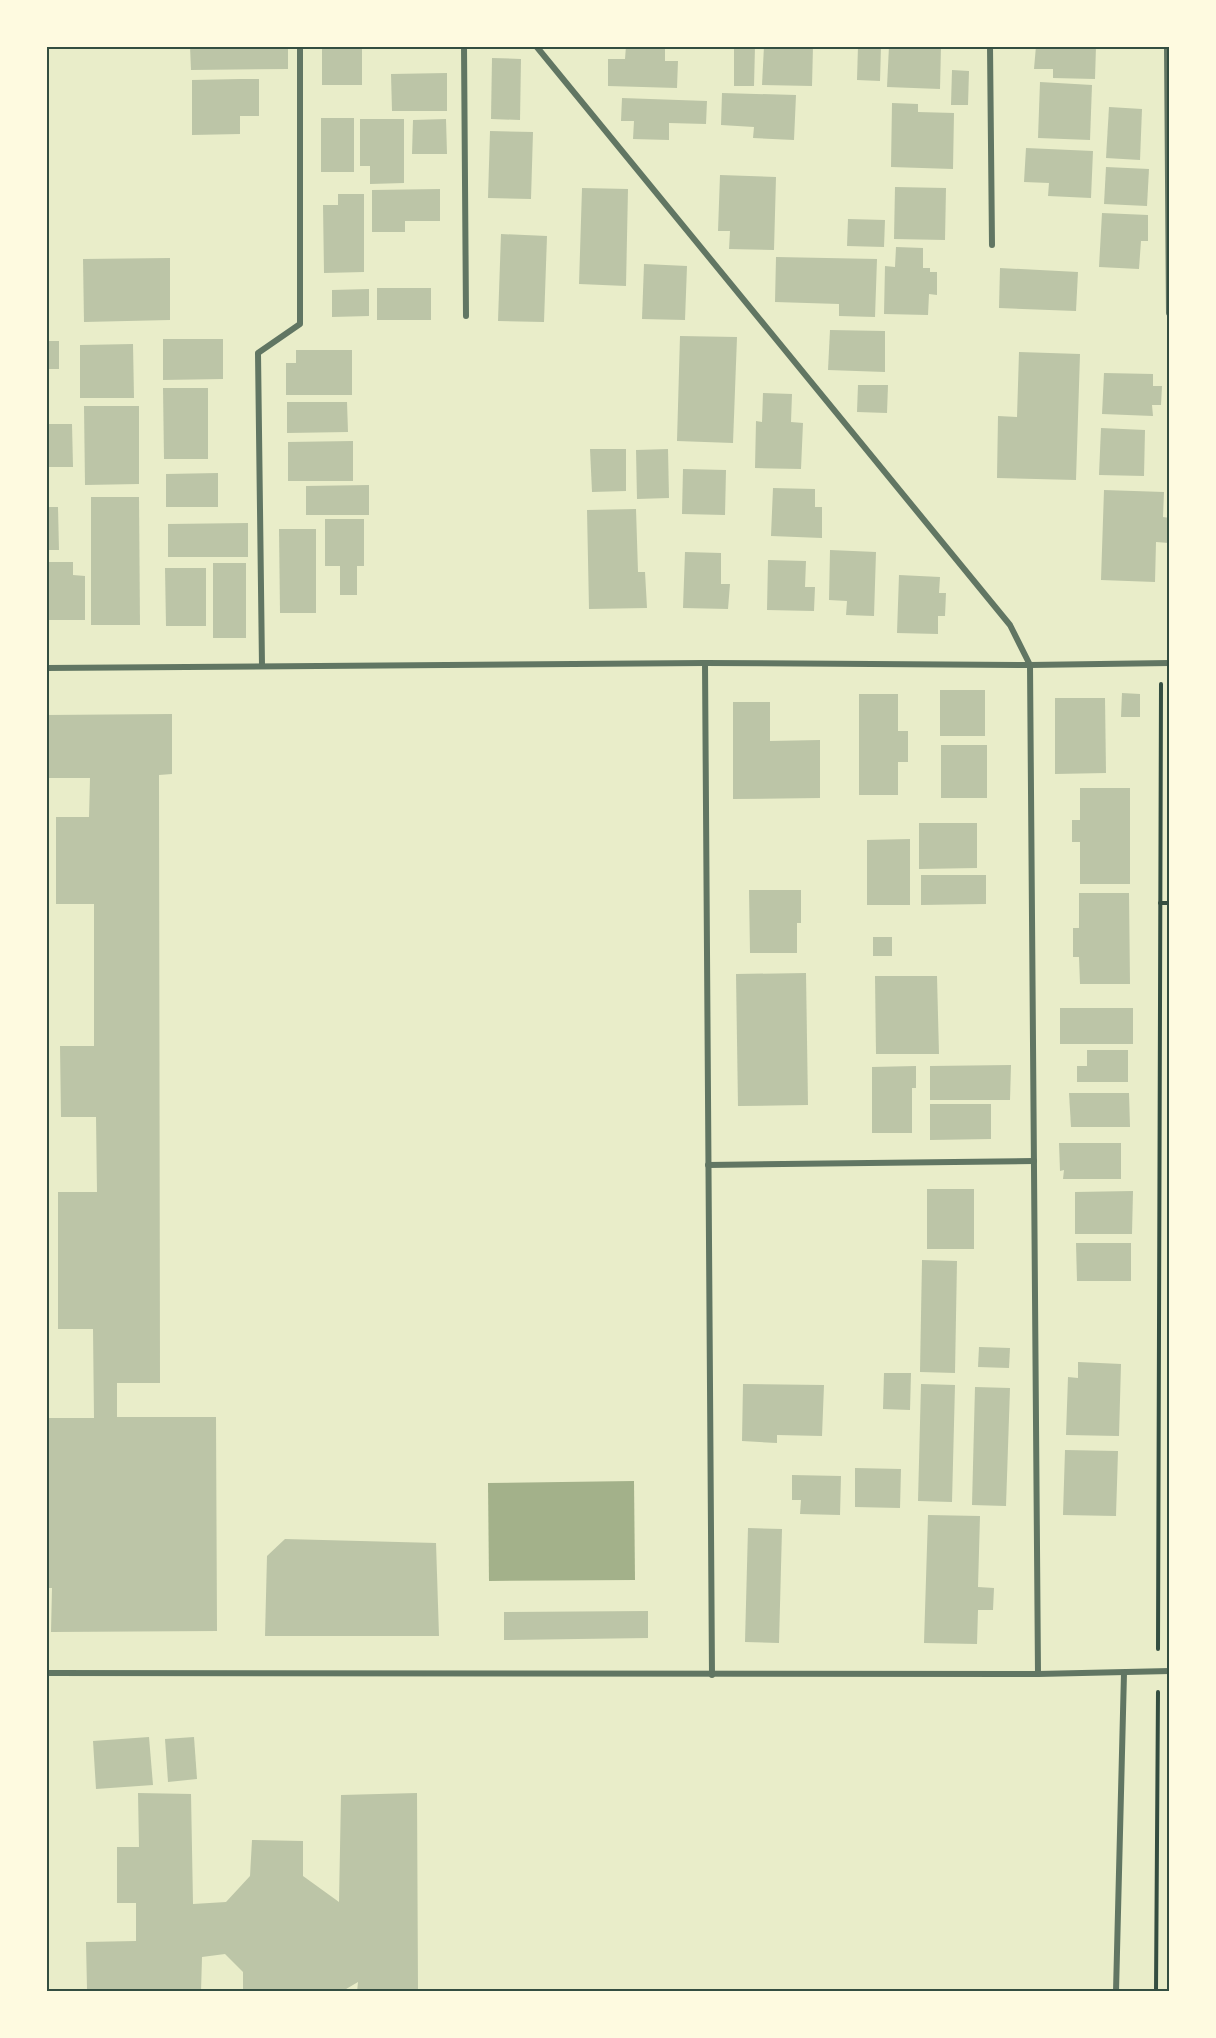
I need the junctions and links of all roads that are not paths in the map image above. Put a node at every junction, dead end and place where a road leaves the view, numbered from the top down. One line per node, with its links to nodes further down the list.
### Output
1 (300, 46): 11 (street)
2 (464, 46): 8 (street)
3 (536, 46): 12 (street)
4 (990, 46): 6 (street)
5 (1167, 46): 7 (street)
6 (992, 245)
7 (1169, 313)
8 (466, 316)
9 (705, 663): 11 (street); 12 (street); 15 (street)
10 (1170, 663): 12 (street)
11 (262, 666): 13 (street)
12 (1030, 666): 14 (street)
13 (46, 668)
14 (1034, 1161): 15 (street); 19 (street)
15 (708, 1165): 20 (street)
16 (1170, 1671): 18 (street)
17 (46, 1673): 20 (street)
18 (1124, 1673): 19 (street); 21 (street)
19 (1038, 1674): 20 (street)
20 (712, 1675)
21 (1116, 1992)

